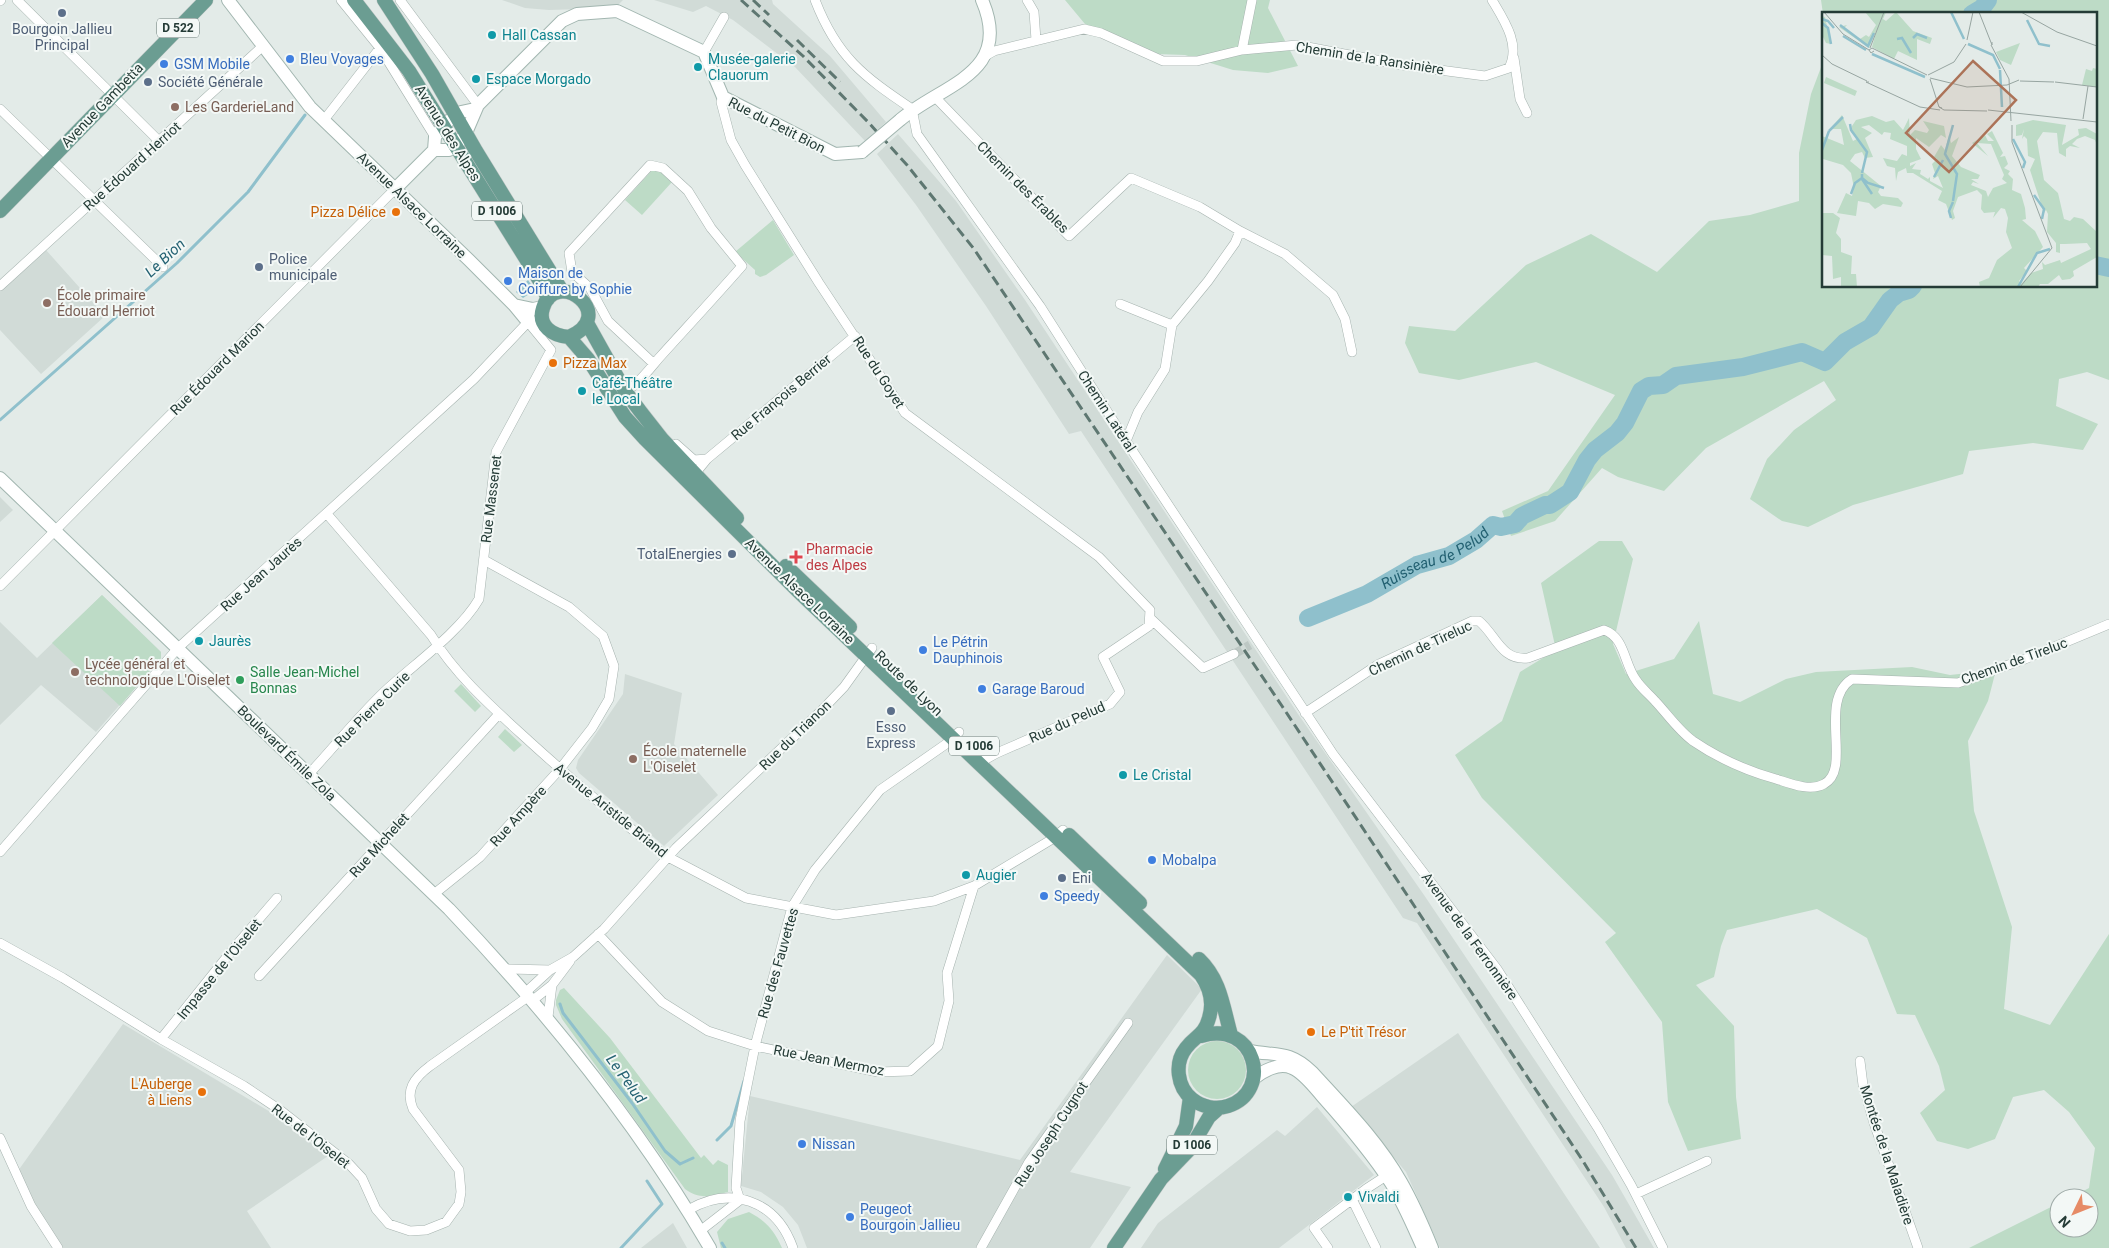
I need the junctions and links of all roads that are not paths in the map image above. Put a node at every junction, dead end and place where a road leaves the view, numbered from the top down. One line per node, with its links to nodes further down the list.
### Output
1 (17, 0): 21 (street)
2 (206, 0): 21 (main road, Avenue Gambetta / D 522)
3 (228, 0): 15 (main road, Avenue Alsace Lorraine)
4 (341, 0): 16 (street, Avenue des Alpes)
5 (354, 0): 30 (main road, Avenue des Alpes / D 1006)
6 (384, 0): 28 (main road, Avenue des Alpes / D 1006)
7 (400, 0): 24 (street)
8 (815, 0): 26 (street)
9 (982, 0): 19 (main road)
10 (1027, 0): 14 (street)
11 (1252, 0): 17 (street)
12 (1492, 0): 20 (street)
13 (724, 17): 18 (street)
14 (1036, 40): 17 (street, Chemin de la Ransinière); 19 (street, Chemin de la Ransinière)
15 (263, 46): 29 (main road, Avenue Alsace Lorraine); 32 (street, Rue Édouard Herriot)
16 (380, 48): 29 (street); 30 (street, Avenue des Alpes)
17 (1242, 50): 20 (street, Chemin de la Ransinière)
18 (704, 52): 22 (main road, Rue du Petit Bion); 24 (main road)
19 (986, 55): 23 (main road, Rue du Petit Bion)
20 (1514, 58): 27 (street)
21 (112, 95): 32 (street); 35 (main road, Avenue Gambetta / D 522)
22 (723, 97): 26 (main road, Rue du Petit Bion, bridge); 50 (street, Rue du Goyet)
23 (935, 97): 26 (main road, Rue du Petit Bion); 39 (street, Chemin des Érables)
24 (476, 107): 28 (main road); 31 (main road)
25 (0, 109): 35 (street)
26 (912, 109): 58 (street, Chemin Latéral)
27 (1528, 113)
28 (456, 116): 30 (main road); 31 (main road, Avenue des Alpes / D 1006)
29 (324, 120): 36 (main road, Avenue Alsace Lorraine)
30 (439, 131): 33 (main road, Avenue des Alpes / D 1006); 34 (main road)
31 (466, 133): 33 (main road); 42 (main road, Avenue des Alpes / D 1006)
32 (159, 141): 37 (street, Rue Édouard Herriot)
33 (456, 146): 34 (main road); 45 (main road, Avenue des Alpes / D 1006)
34 (434, 150): 36 (main road, Rue Édouard Marion)
35 (50, 158): 37 (street); 38 (main road, Avenue Gambetta / D 522)
36 (396, 188): 43 (main road, Avenue Alsace Lorraine); 64 (street, Rue Édouard Marion)
37 (94, 200): 40 (street); 41 (street, Rue Édouard Herriot)
38 (0, 211)
39 (1240, 231): 49 (street); 53 (street)
40 (163, 267)
41 (0, 286)
42 (562, 291): 45 (main road); 47 (main road)
43 (514, 304): 45 (main road, Avenue Alsace Lorraine); 46 (main road, Avenue Alsace Lorraine)
44 (1120, 304): 49 (street)
45 (541, 305): 46 (street, Rue Jean Jaurès); 48 (main road, Avenue des Alpes)
46 (528, 322): 48 (main road); 52 (street, Avenue Alsace Lorraine); 63 (street, Rue Jean Jaurès)
47 (587, 323): 51 (main road); 56 (main road, D 1006)
48 (544, 324): 51 (main road)
49 (1172, 325): 58 (street)
50 (855, 336): 60 (street, Rue François Berrier); 67 (street, Rue du Goyet)
51 (569, 337): 55 (main road, D 1006)
52 (551, 350): 65 (street, Rue Massenet)
53 (1352, 352)
54 (654, 364): 54 (street); 56 (street)
55 (594, 368): 56 (street); 59 (main road, Avenue Alsace Lorraine / D 1006)
56 (626, 391): 57 (main road, D 1006)
57 (648, 422): 60 (street); 61 (main road, D 1006)
58 (1126, 441): 73 (street, Chemin Latéral)
59 (654, 448): 61 (street, Avenue Alsace Lorraine); 71 (main road, Avenue Alsace Lorraine / D 1006)
60 (707, 459): 61 (street, Rue François Berrier)
61 (692, 470): 71 (main road, Route de Lyon / D 1006)
62 (0, 478): 64 (main road, Boulevard Émile Zola)
63 (327, 514): 69 (street, Avenue Aristide Briand); 70 (street, Rue Jean Jaurès)
64 (56, 531): 66 (street, Rue Édouard Marion); 70 (main road, Boulevard Émile Zola)
65 (484, 560): 69 (street, Rue Massenet); 77 (street, Rue Ampère)
66 (0, 586)
67 (1150, 622): 72 (street, Rue du Goyet); 76 (street, Rue du Pelud)
68 (2109, 624): 73 (street, Chemin de Tireluc)
69 (437, 645): 74 (street, Avenue Aristide Briand); 78 (street, Rue Pierre Curie)
70 (178, 648): 78 (main road, Boulevard Émile Zola); 81 (street, Rue Jean Jaurès)
71 (869, 651): 75 (main road, Route de Lyon / D 1006); 82 (street, Rue du Trianon)
72 (1234, 654)
73 (1305, 713): 110 (street, Avenue de la Ferronnière)
74 (499, 714): 77 (street, Avenue Aristide Briand); 80 (street, Rue Michelet)
75 (956, 735): 76 (main road, Route de Lyon / D 1006); 86 (street, Rue des Fauvettes)
76 (983, 760): 79 (main road, Route de Lyon / D 1006)
77 (560, 769): 82 (street, Avenue Aristide Briand); 84 (street, Rue Ampère)
78 (309, 774): 80 (main road, Boulevard Émile Zola)
79 (1060, 833): 83 (street, Avenue Aristide Briand); 97 (main road, Route de Lyon / D 1006); 98 (main road, Route de Lyon / D 1006)
80 (381, 843): 84 (main road, Boulevard Émile Zola); 92 (street, Rue Michelet)
81 (0, 852)
82 (668, 857): 86 (street, Avenue Aristide Briand); 87 (street)
83 (974, 886): 86 (street, Avenue Aristide Briand); 100 (street, Rue Jean Mermoz)
84 (434, 894): 90 (main road, Boulevard Émile Zola)
85 (277, 898): 99 (street, Impasse de l'Oiselet)
86 (792, 907): 100 (street, Rue des Fauvettes)
87 (598, 934): 89 (street); 100 (street, Rue Jean Mermoz)
88 (0, 943): 99 (street, Rue de l'Oiselet)
89 (573, 957): 91 (street); 93 (street)
90 (506, 970): 91 (street); 94 (main road, Boulevard Émile Zola)
91 (550, 970): 94 (street)
92 (259, 976)
93 (552, 985): 94 (street); 95 (street)
94 (529, 996): 95 (main road, Boulevard Émile Zola); 99 (street, Rue de l'Oiselet)
95 (548, 1017): 113 (main road, Boulevard Émile Zola)
96 (1128, 1023): 118 (street, Rue Joseph Cugnot)
97 (1231, 1035): 98 (main road); 101 (main road)
98 (1201, 1036): 104 (main road)
99 (161, 1039)
100 (755, 1046): 112 (street, Rue des Fauvettes)
101 (1249, 1051): 103 (main road); 123 (main road)
102 (1860, 1061): 125 (street, Montée de la Maladière)
103 (1253, 1079): 105 (main road); 108 (main road)
104 (1190, 1097): 105 (main road); 109 (main road, D 1006)
105 (1219, 1108): 109 (main road, D 1006)
106 (0, 1138): 115 (street)
107 (1707, 1161): 110 (street)
108 (1386, 1176): 111 (street); 122 (main road)
109 (1161, 1179): 119 (main road, D 1006)
110 (1636, 1194): 124 (street, Avenue de la Ferronnière)
111 (1352, 1199): 120 (street); 121 (street)
112 (740, 1200): 113 (street); 114 (street); 117 (street)
113 (688, 1210): 114 (main road, Boulevard Émile Zola)
114 (700, 1231): 116 (main road, Boulevard Émile Zola)
115 (58, 1248)
116 (710, 1248)
117 (793, 1248)
118 (981, 1248)
119 (1114, 1248)
120 (1328, 1248)
121 (1376, 1248)
122 (1423, 1248)
123 (1432, 1248)
124 (1663, 1248)
125 (1918, 1248)

